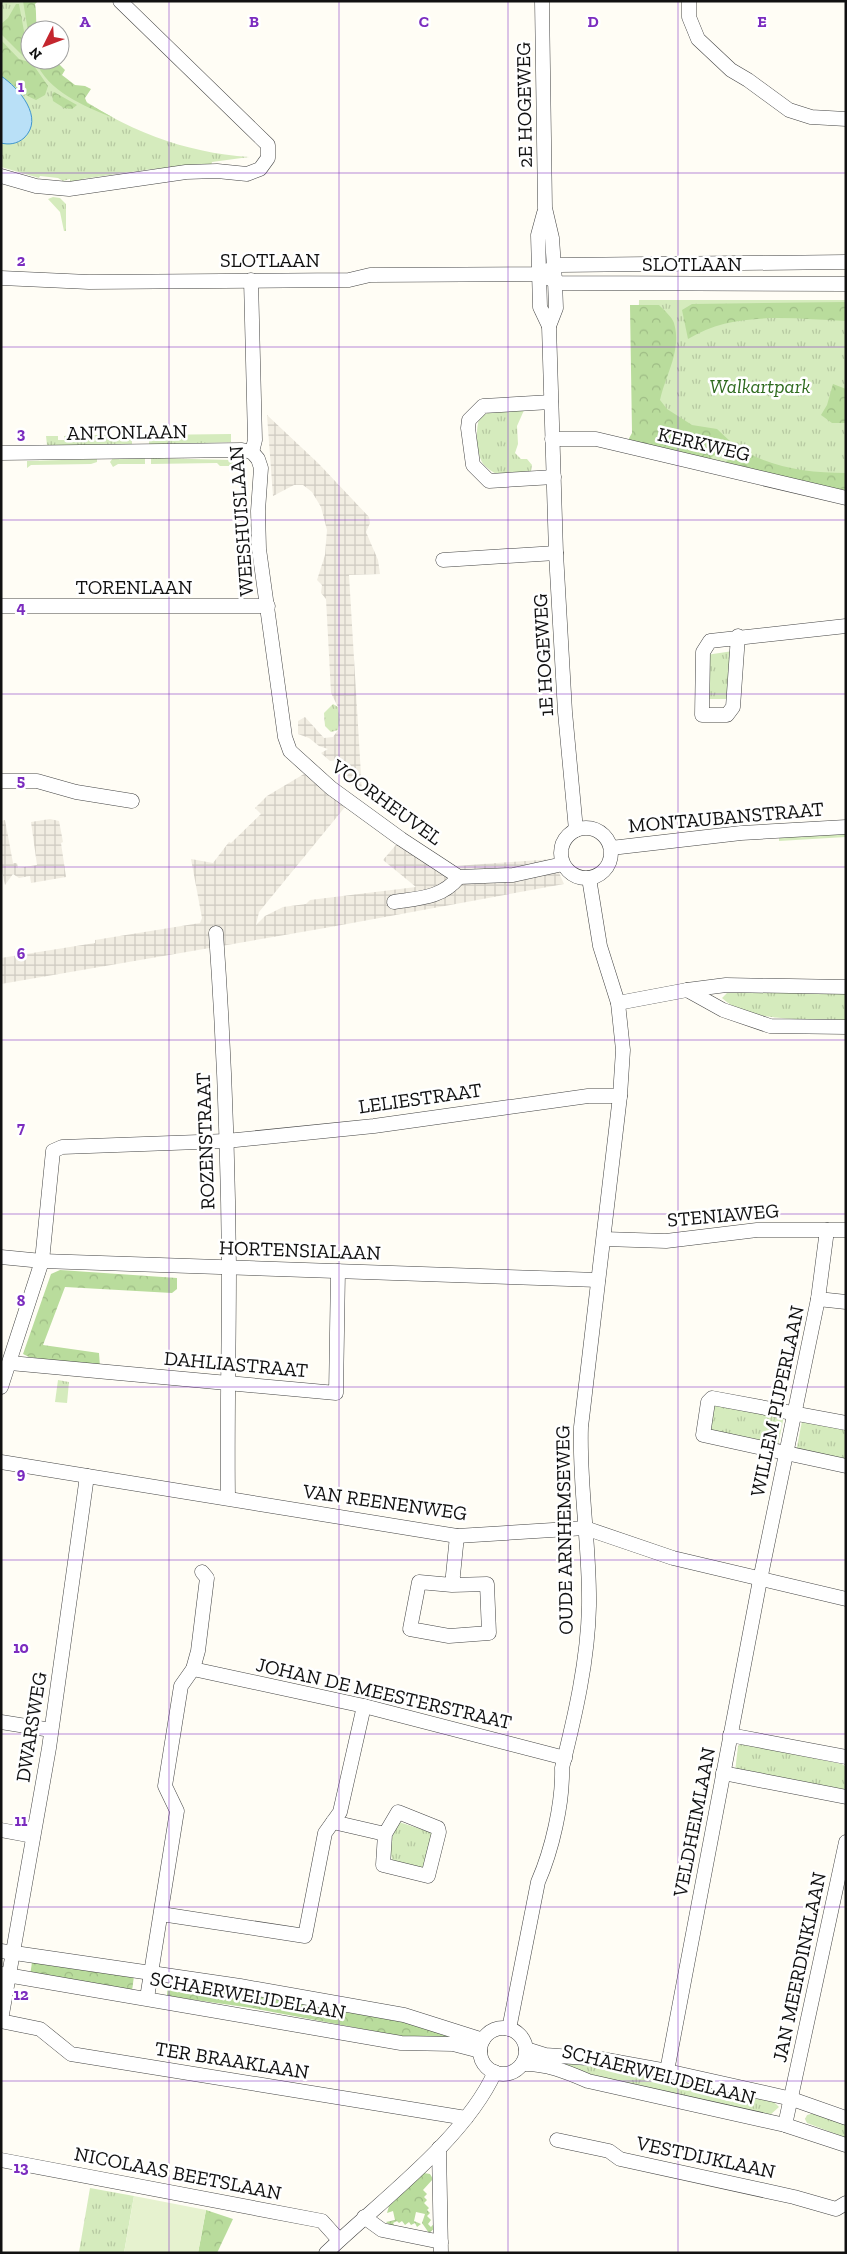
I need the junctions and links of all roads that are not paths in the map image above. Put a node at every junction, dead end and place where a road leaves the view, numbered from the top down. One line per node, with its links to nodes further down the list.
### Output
1 (120, 1): 5 (street)
2 (542, 1): 6 (street, 2E HOGEWEG)
3 (689, 1): 4 (street)
4 (846, 119)
5 (1, 176)
6 (545, 208): 8 (street, 2E HOGEWEG); 9 (street, 2E HOGEWEG)
7 (846, 262): 9 (street, SLOTLAAN)
8 (540, 274): 9 (street, SLOTLAAN); 11 (street, SLOTLAAN); 13 (street, 1E HOGEWEG)
9 (555, 274): 12 (street, SLOTLAAN); 13 (street, 1E HOGEWEG)
10 (1, 278): 11 (street, SLOTLAAN)
11 (251, 280): 16 (street, WEESHUISLAAN)
12 (846, 284)
13 (549, 326): 14 (street, 1E HOGEWEG)
14 (551, 402): 15 (street, 1E HOGEWEG); 18 (street)
15 (552, 438): 18 (street, 1E HOGEWEG); 19 (street, KERKWEG)
16 (252, 452): 17 (street, ANTONLAAN); 23 (street, WEESHUISLAAN)
17 (1, 453)
18 (554, 477): 20 (street, 1E HOGEWEG)
19 (846, 498)
20 (556, 553): 21 (street); 30 (street, 1E HOGEWEG)
21 (443, 560)
22 (1, 606): 23 (street, TORENLAAN)
23 (268, 606): 26 (street, WEESHUISLAAN)
24 (846, 626): 25 (street)
25 (738, 636): 25 (street)
26 (294, 755): 33 (street, VOORHEUVEL)
27 (1, 781): 28 (street)
28 (132, 801)
29 (846, 827): 31 (street, MONTAUBANSTRAAT)
30 (576, 830): 31 (street); 32 (street)
31 (610, 848): 34 (street)
32 (563, 864): 33 (street); 34 (street)
33 (460, 877): 35 (street)
34 (589, 878): 39 (street, OUDE ARNHEMSEWEG)
35 (394, 902)
36 (216, 933): 42 (street, ROZENSTRAAT)
37 (846, 987): 38 (street)
38 (687, 990): 39 (street); 40 (street)
39 (618, 1003): 41 (street, OUDE ARNHEMSEWEG)
40 (846, 1027)
41 (620, 1096): 42 (street, LELIESTRAAT); 45 (street, OUDE ARNHEMSEWEG)
42 (226, 1141): 47 (street, LELIESTRAAT); 48 (street, ROZENSTRAAT)
43 (827, 1230): 44 (street, STENIAWEG); 45 (street, STENIAWEG); 51 (street, WILLEM PIJPERLAAN)
44 (846, 1230)
45 (604, 1239): 50 (street, OUDE ARNHEMSEWEG)
46 (1, 1257): 47 (street, HORTENSIALAAN)
47 (42, 1261): 48 (street, HORTENSIALAAN); 53 (street)
48 (229, 1268): 49 (street, HORTENSIALAAN); 54 (street, ROZENSTRAAT)
49 (338, 1271): 50 (street, HORTENSIALAAN); 54 (street, DAHLIASTRAAT)
50 (598, 1280): 63 (street, OUDE ARNHEMSEWEG)
51 (818, 1299): 52 (street); 56 (street, WILLEM PIJPERLAAN)
52 (846, 1302)
53 (10, 1363): 54 (street, DAHLIASTRAAT); 55 (street)
54 (227, 1382): 62 (street, ROZENSTRAAT)
55 (1, 1387)
56 (796, 1413): 57 (street); 58 (street, WILLEM PIJPERLAAN); 58 (street)
57 (846, 1423)
58 (786, 1454): 60 (street); 66 (street, WILLEM PIJPERLAAN)
59 (1, 1462): 61 (street, VAN REENENWEG)
60 (846, 1466)
61 (87, 1476): 62 (street, VAN REENENWEG); 72 (street, DWARSWEG)
62 (228, 1498): 64 (street, VAN REENENWEG)
63 (585, 1528): 64 (street, VAN REENENWEG); 66 (street, VAN REENENWEG); 75 (street, OUDE ARNHEMSEWEG)
64 (457, 1536): 67 (street)
65 (202, 1572): 69 (street)
66 (760, 1580): 68 (street, VAN REENENWEG); 73 (street, VELDHEIMLAAN)
67 (452, 1585): 67 (street)
68 (846, 1599)
69 (193, 1669): 70 (street, JOHAN DE MEESTERSTRAAT); 83 (street)
70 (364, 1706): 75 (street, JOHAN DE MEESTERSTRAAT); 78 (street)
71 (1, 1722): 72 (street)
72 (51, 1730): 81 (street, DWARSWEG)
73 (730, 1735): 74 (street); 76 (street, VELDHEIMLAAN)
74 (846, 1757)
75 (565, 1758): 89 (street, OUDE ARNHEMSEWEG)
76 (723, 1773): 77 (street); 93 (street, VELDHEIMLAAN)
77 (846, 1797)
78 (333, 1822): 80 (street); 83 (street)
79 (1, 1830): 81 (street)
80 (384, 1834): 80 (street)
81 (33, 1836): 84 (street, DWARSWEG)
82 (846, 1842): 95 (street, JAN MEERDINKLAAN)
83 (161, 1914): 85 (street)
84 (8, 1952): 85 (street, SCHAERWEIJDELAAN); 86 (street)
85 (151, 1974): 87 (street); 90 (street, SCHAERWEIJDELAAN)
86 (5, 1975): 87 (street, SCHAERWEIJDELAAN); 88 (street)
87 (147, 1998): 90 (street, SCHAERWEIJDELAAN)
88 (1, 2020): 96 (street, TER BRAAKLAAN)
89 (510, 2029): 90 (street); 91 (street)
90 (482, 2045): 94 (street)
91 (526, 2048): 92 (street); 93 (street, SCHAERWEIJDELAAN)
92 (522, 2064): 94 (street); 98 (street, SCHAERWEIJDELAAN)
93 (667, 2071): 95 (street, SCHAERWEIJDELAAN)
94 (495, 2072): 96 (street)
95 (792, 2099): 97 (street, SCHAERWEIJDELAAN); 98 (street)
96 (466, 2118): 101 (street)
97 (846, 2118)
98 (785, 2125): 100 (street, SCHAERWEIJDELAAN)
99 (557, 2140): 103 (street, VESTDIJKLAAN)
100 (846, 2144)
101 (439, 2148): 104 (street); 106 (street)
102 (1, 2160): 105 (street, NICOLAAS BEETSLAAN)
103 (846, 2203)
104 (364, 2217): 105 (street); 106 (street)
105 (339, 2240): 107 (street)
106 (441, 2247)
107 (326, 2253)

